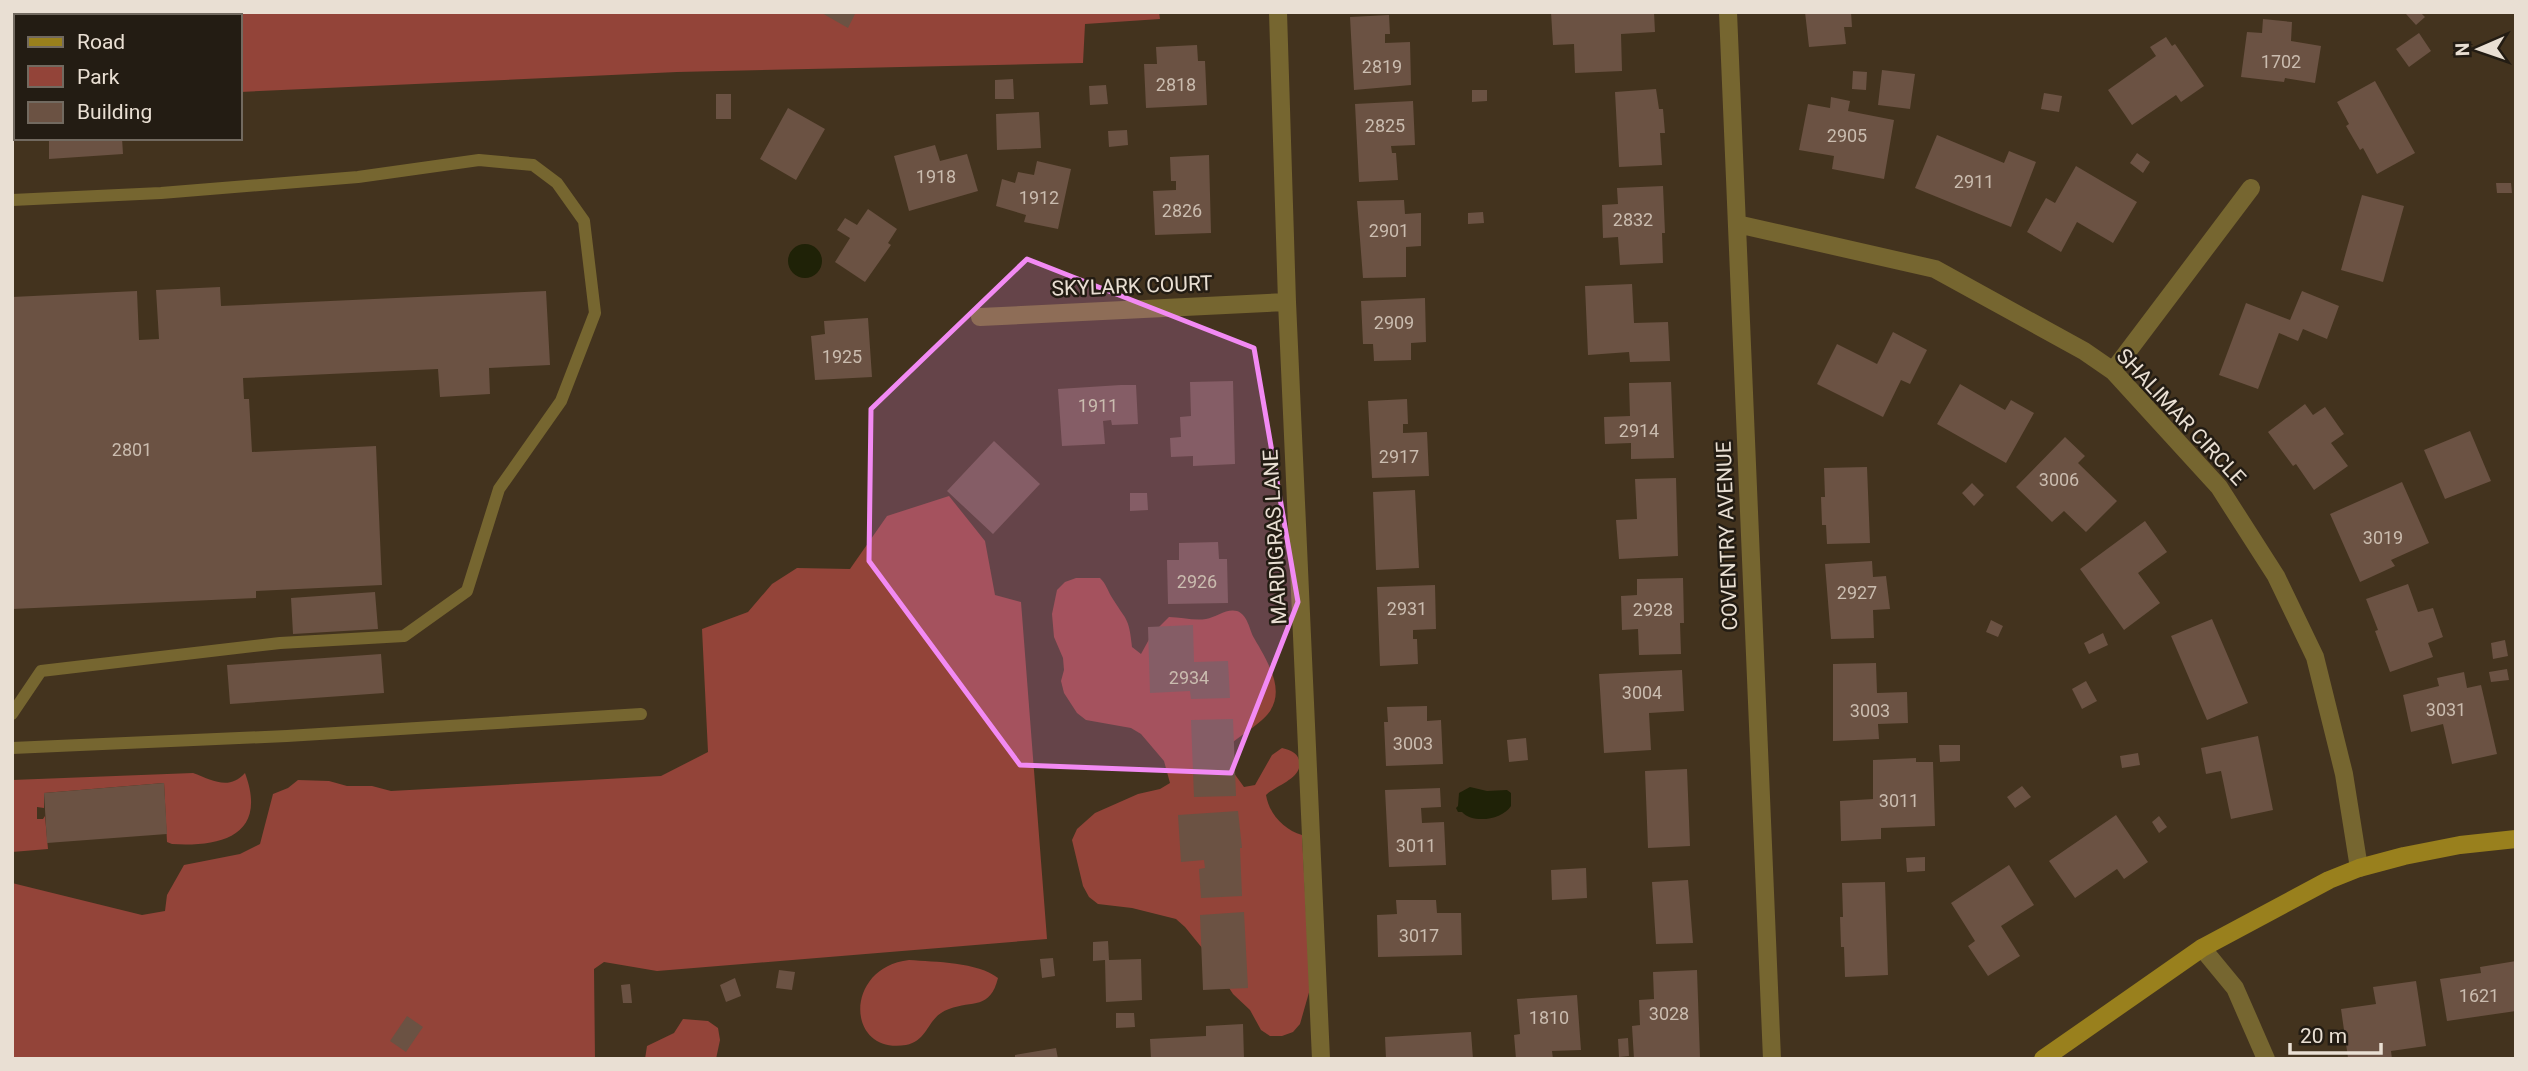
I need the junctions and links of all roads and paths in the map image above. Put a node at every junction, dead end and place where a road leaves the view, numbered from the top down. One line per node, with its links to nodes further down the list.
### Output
1 (1278, 12): 6 (street, MARDIGRAS LANE)
2 (1728, 12): 5 (street, COVENTRY AVENUE)
3 (2251, 188): 8 (street)
4 (12, 200): 9 (lane)
5 (1737, 224): 8 (street, SHALIMAR CIRCLE); 16 (street, COVENTRY AVENUE)
6 (1287, 302): 7 (street, SKYLARK COURT); 15 (street, MARDIGRAS LANE)
7 (980, 317)
8 (2113, 371): 13 (street, SHALIMAR CIRCLE)
9 (12, 714)
10 (641, 714): 11 (lane)
11 (12, 748)
12 (2516, 839): 13 (street)
13 (2359, 868): 14 (street)
14 (2202, 948): 17 (street); 18 (street)
15 (1321, 1059)
16 (1772, 1059)
17 (2043, 1059)
18 (2266, 1059)

